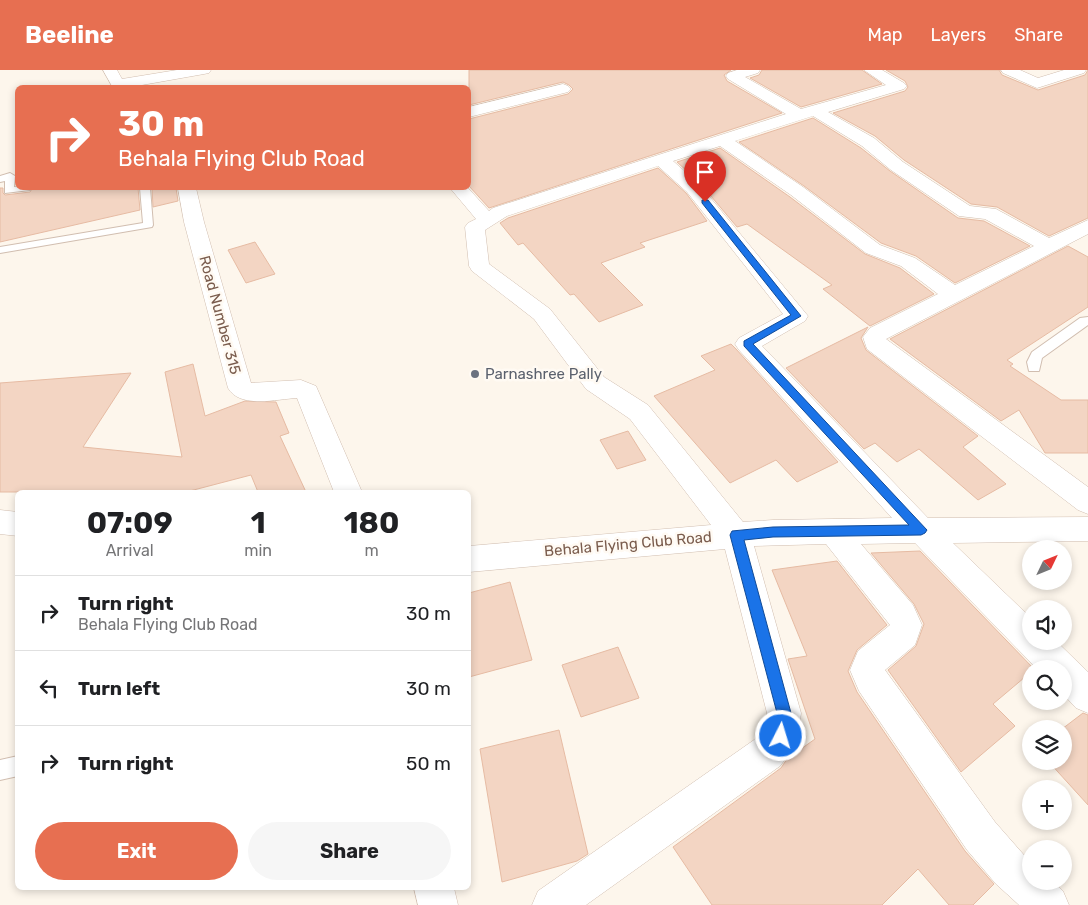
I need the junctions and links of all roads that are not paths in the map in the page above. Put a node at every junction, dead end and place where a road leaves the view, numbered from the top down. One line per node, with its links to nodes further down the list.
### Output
1 (110, 70): 7 (street)
2 (752, 70): 6 (street)
3 (871, 70): 10 (street)
4 (1008, 70): 5 (street)
5 (1079, 70)
6 (729, 73): 10 (street)
7 (191, 74)
8 (563, 89): 9 (street)
9 (471, 112)
10 (808, 113): 11 (street); 20 (street)
11 (722, 140): 12 (street); 23 (street)
12 (662, 160): 18 (street); 31 (street)
13 (0, 179): 14 (lane)
14 (15, 190)
15 (145, 190): 21 (lane)
16 (187, 190): 26 (street, Road Number 315)
17 (461, 190): 18 (street)
18 (488, 221): 33 (street)
19 (1088, 226): 20 (street)
20 (1057, 242): 22 (street); 23 (street)
21 (0, 250)
22 (1088, 250)
23 (954, 295): 27 (street)
24 (1088, 321): 25 (lane)
25 (1034, 368)
26 (347, 490)
27 (1088, 502)
28 (0, 522): 29 (street)
29 (15, 524)
30 (1088, 529): 31 (street, Behala Flying Club Road)
31 (921, 530): 32 (street, Behala Flying Club Road); 35 (street)
32 (833, 531): 33 (street, Behala Flying Club Road); 45 (street)
33 (736, 535): 34 (street, Behala Flying Club Road); 44 (street)
34 (471, 559)
35 (1022, 631)
36 (1041, 650): 37 (street)
37 (1051, 660)
38 (1072, 680): 39 (street)
39 (1088, 696)
40 (15, 767): 41 (lane)
41 (0, 770)
42 (434, 890): 43 (street)
43 (438, 905)
44 (552, 905)
45 (1049, 905)

